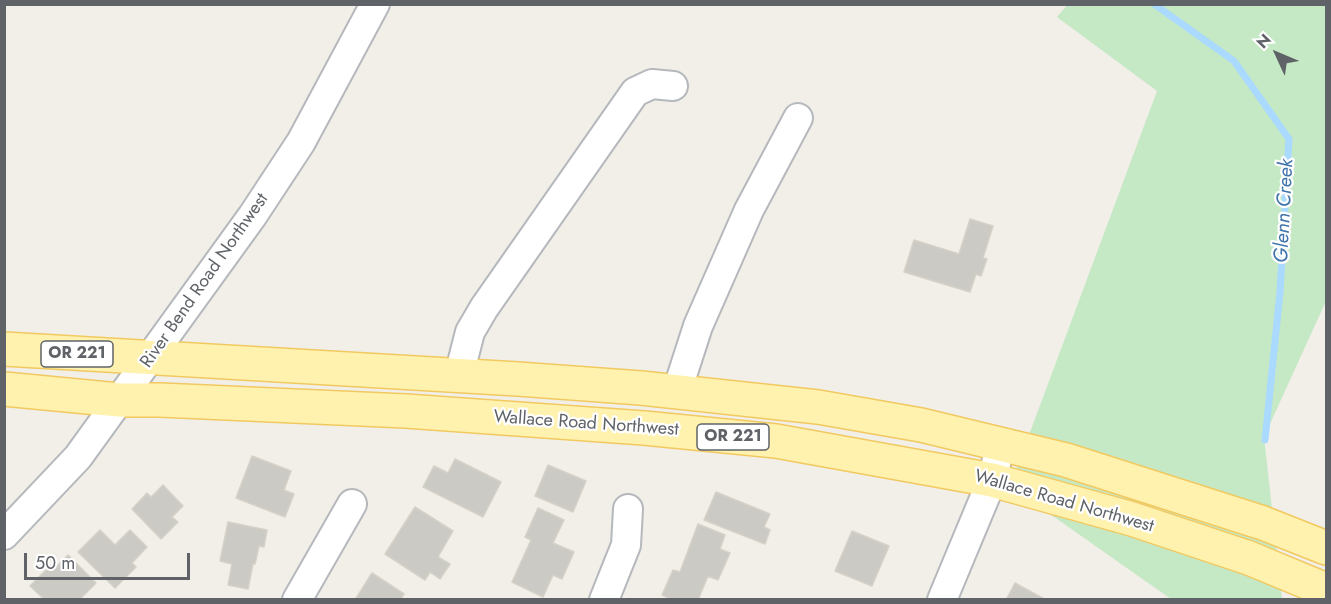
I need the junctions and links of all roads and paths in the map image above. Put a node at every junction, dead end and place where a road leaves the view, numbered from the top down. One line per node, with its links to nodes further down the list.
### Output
1 (375, 4): 5 (street, River Bend Road Northwest)
2 (673, 86): 6 (street)
3 (798, 118): 8 (street)
4 (4, 349): 5 (main road, OR 221)
5 (150, 359): 6 (main road, OR 221); 9 (street, River Bend Road Northwest)
6 (459, 375): 8 (main road, OR 221)
7 (4, 389): 9 (main road, Wallace Road Northwest / OR 221)
8 (677, 391): 10 (main road, OR 221)
9 (119, 400): 11 (main road, Wallace Road Northwest / OR 221); 14 (street, River Bend Road Northwest)
10 (1001, 443): 11 (street); 15 (main road, OR 221)
11 (992, 480): 16 (main road, Wallace Road Northwest / OR 221); 19 (street)
12 (352, 504): 17 (street)
13 (628, 509): 18 (street)
14 (4, 535)
15 (1326, 548)
16 (1326, 590)
17 (297, 600)
18 (604, 600)
19 (942, 600)

